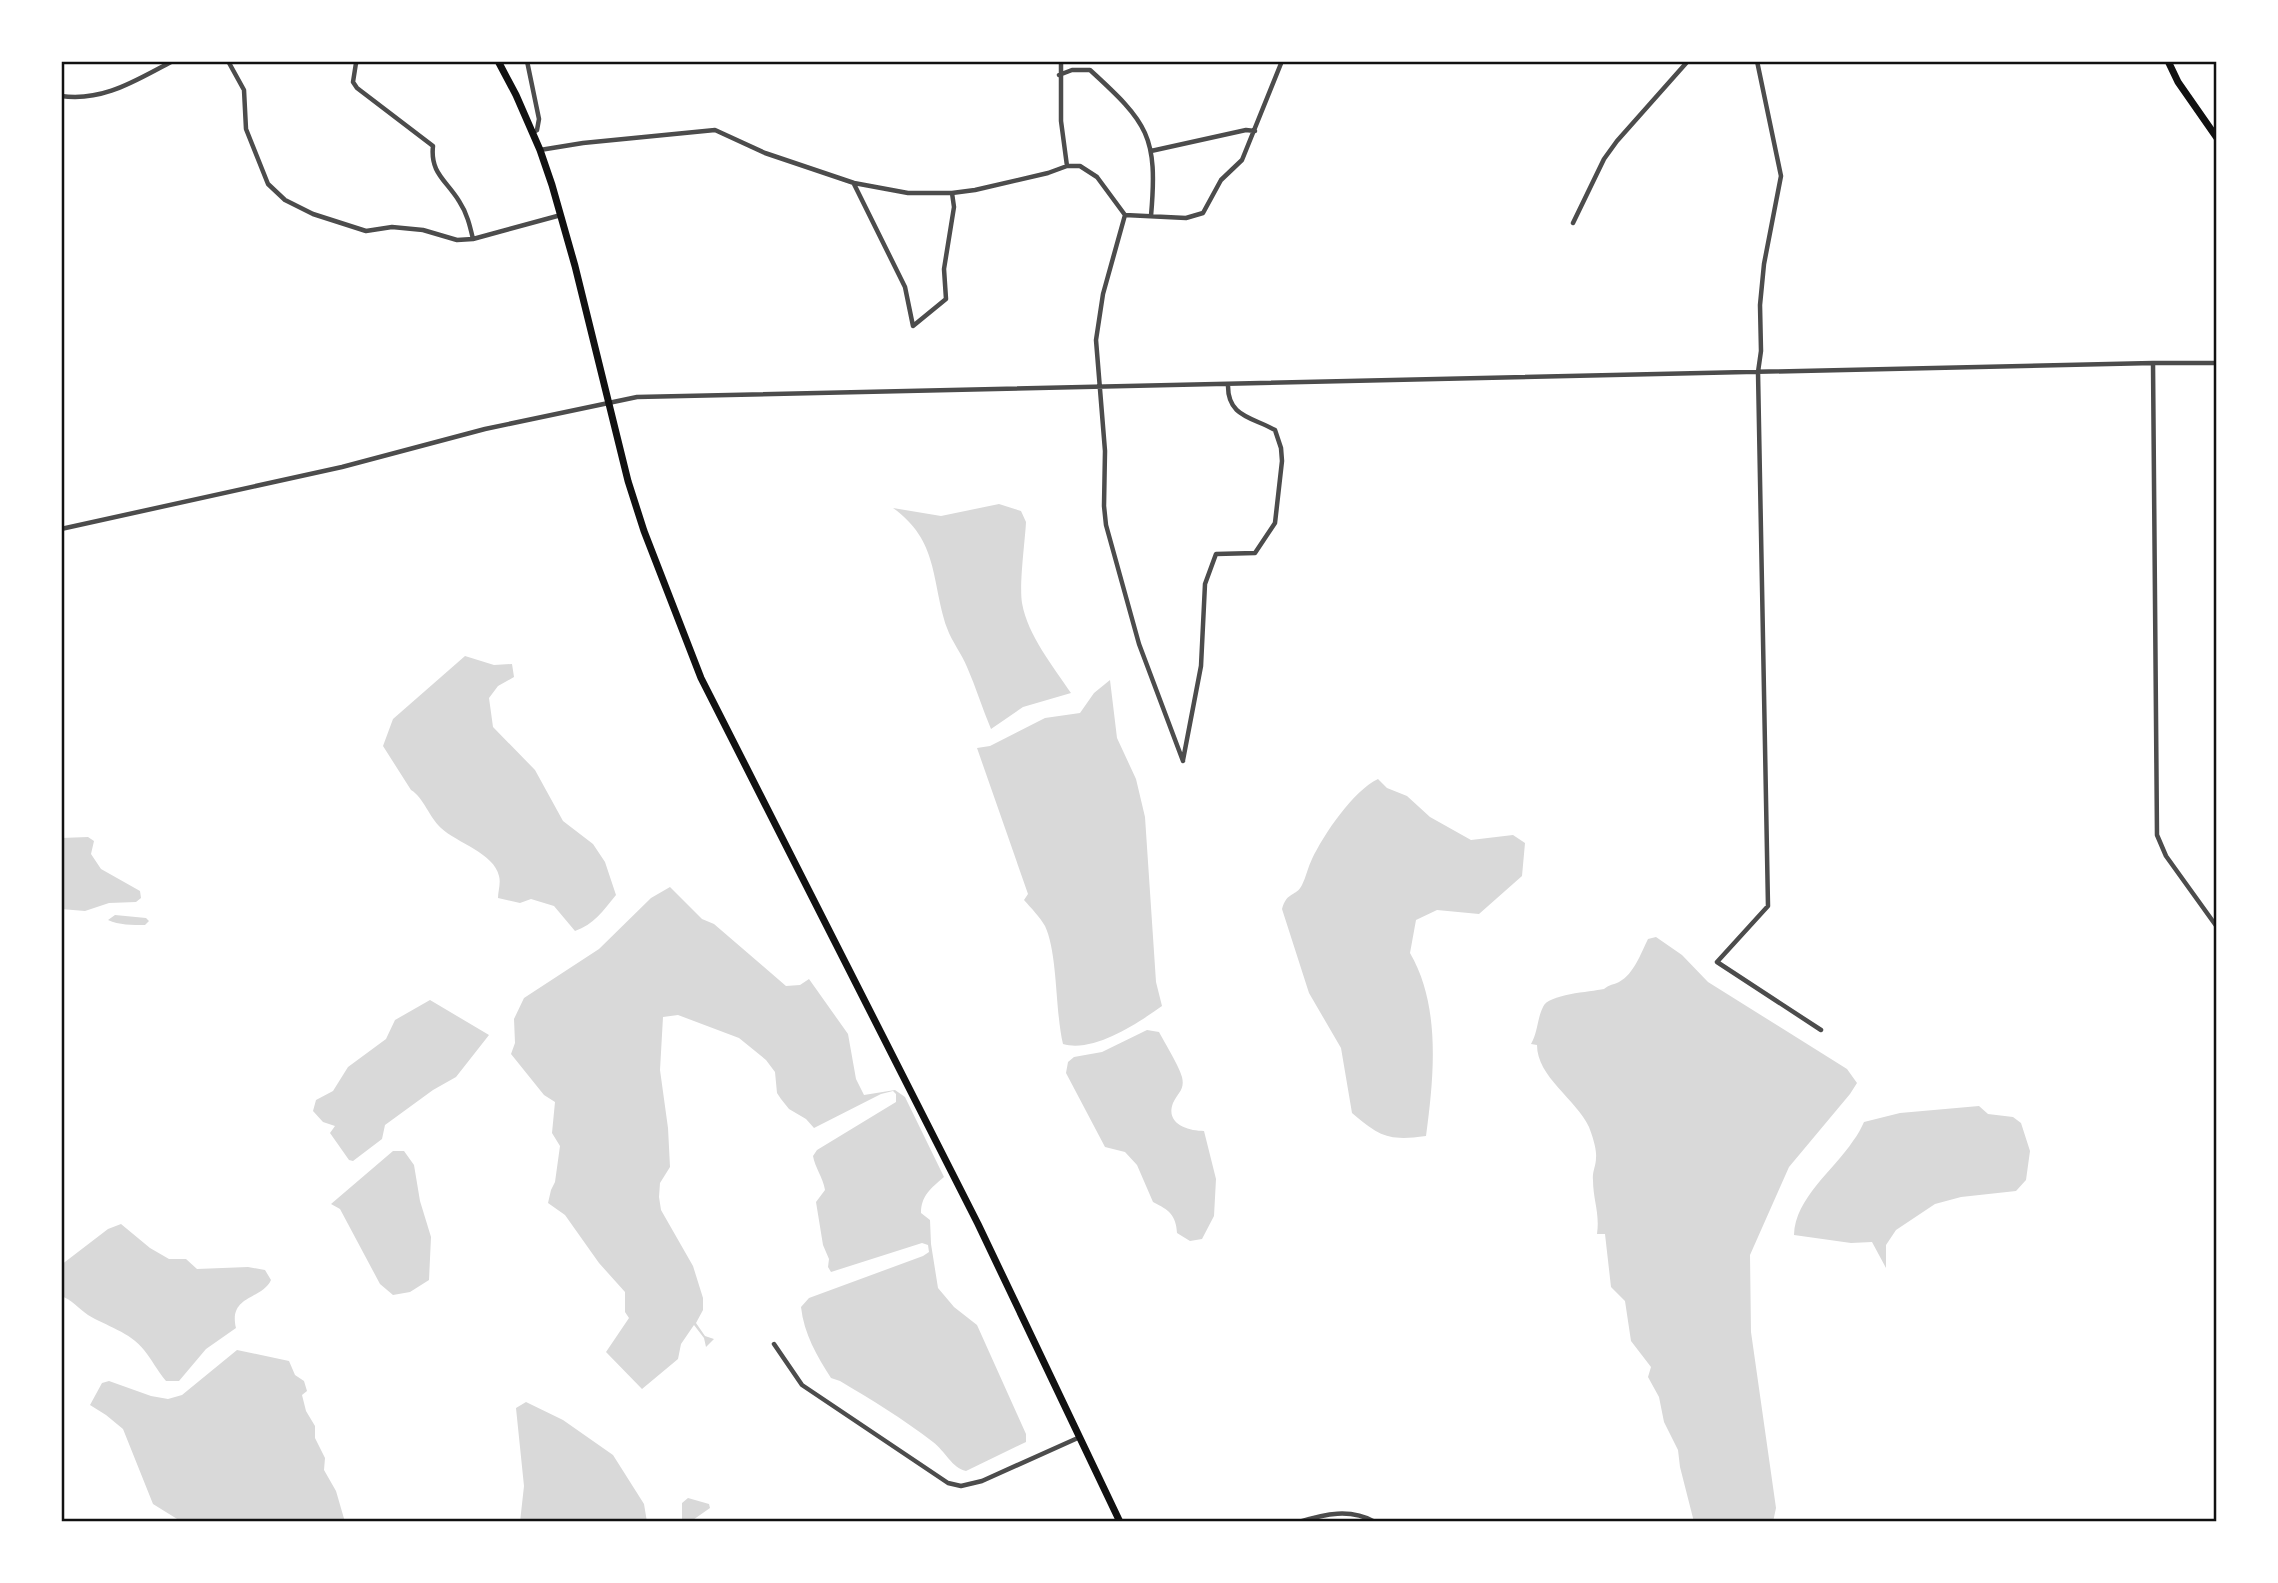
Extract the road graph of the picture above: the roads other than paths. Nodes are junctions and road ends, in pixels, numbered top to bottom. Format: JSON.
{"nodes":[{"id":1,"x":173,"y":61,"type":"edge"},
{"id":2,"x":228,"y":61,"type":"edge"},
{"id":3,"x":348,"y":61,"type":"edge"},
{"id":4,"x":498,"y":61,"type":"edge"},
{"id":5,"x":527,"y":61,"type":"edge"},
{"id":6,"x":1061,"y":61,"type":"edge"},
{"id":7,"x":1282,"y":61,"type":"edge"},
{"id":8,"x":1688,"y":61,"type":"edge"},
{"id":9,"x":1757,"y":61,"type":"edge"},
{"id":10,"x":2168,"y":61,"type":"edge"},
{"id":11,"x":357,"y":62,"type":"edge"},
{"id":12,"x":1059,"y":75,"type":"junction"},
{"id":13,"x":61,"y":96,"type":"edge"},
{"id":14,"x":1255,"y":131,"type":"junction"},
{"id":15,"x":532,"y":133,"type":"junction"},
{"id":16,"x":2217,"y":138,"type":"edge"},
{"id":17,"x":540,"y":150,"type":"junction"},
{"id":18,"x":1151,"y":151,"type":"junction"},
{"id":19,"x":1067,"y":166,"type":"junction"},
{"id":20,"x":854,"y":183,"type":"junction"},
{"id":21,"x":952,"y":193,"type":"junction"},
{"id":22,"x":561,"y":215,"type":"junction"},
{"id":23,"x":1125,"y":215,"type":"junction"},
{"id":24,"x":1151,"y":216,"type":"junction"},
{"id":25,"x":1573,"y":223,"type":"dead end"},
{"id":26,"x":473,"y":239,"type":"junction"},
{"id":27,"x":2154,"y":363,"type":"junction"},
{"id":28,"x":2217,"y":363,"type":"edge"},
{"id":29,"x":1758,"y":372,"type":"junction"},
{"id":30,"x":1227,"y":384,"type":"junction"},
{"id":31,"x":1099,"y":385,"type":"junction"},
{"id":32,"x":608,"y":402,"type":"junction"},
{"id":33,"x":61,"y":529,"type":"edge"},
{"id":34,"x":2217,"y":927,"type":"edge"},
{"id":35,"x":1821,"y":1030,"type":"dead end"},
{"id":36,"x":774,"y":1344,"type":"dead end"},
{"id":37,"x":1080,"y":1437,"type":"junction"},
{"id":38,"x":1120,"y":1522,"type":"edge"},
{"id":39,"x":1299,"y":1522,"type":"edge"},
{"id":40,"x":1375,"y":1522,"type":"edge"}],
"edges":[{"from":1,"to":13,"type":"street"},
{"from":2,"to":26,"type":"street"},
{"from":3,"to":11,"type":"street"},
{"from":4,"to":15,"type":"main road"},
{"from":5,"to":15,"type":"street"},
{"from":6,"to":12,"type":"street"},
{"from":7,"to":14,"type":"street"},
{"from":8,"to":25,"type":"street"},
{"from":9,"to":29,"type":"street"},
{"from":10,"to":16,"type":"main road"},
{"from":11,"to":26,"type":"street"},
{"from":12,"to":18,"type":"street"},
{"from":12,"to":19,"type":"street"},
{"from":14,"to":18,"type":"street"},
{"from":14,"to":24,"type":"street"},
{"from":15,"to":17,"type":"main road"},
{"from":17,"to":20,"type":"street"},
{"from":17,"to":22,"type":"main road"},
{"from":18,"to":24,"type":"street"},
{"from":19,"to":21,"type":"street"},
{"from":19,"to":23,"type":"street"},
{"from":20,"to":21,"type":"street"},
{"from":20,"to":21,"type":"street"},
{"from":22,"to":26,"type":"street"},
{"from":22,"to":32,"type":"main road"},
{"from":23,"to":24,"type":"street"},
{"from":23,"to":31,"type":"street"},
{"from":27,"to":28,"type":"street"},
{"from":27,"to":29,"type":"street"},
{"from":27,"to":34,"type":"street"},
{"from":29,"to":30,"type":"street"},
{"from":29,"to":35,"type":"street"},
{"from":30,"to":31,"type":"street"},
{"from":30,"to":31,"type":"street"},
{"from":31,"to":32,"type":"street"},
{"from":32,"to":33,"type":"street"},
{"from":32,"to":37,"type":"main road"},
{"from":36,"to":37,"type":"street"},
{"from":37,"to":38,"type":"main road"},
{"from":39,"to":40,"type":"street"}]}
